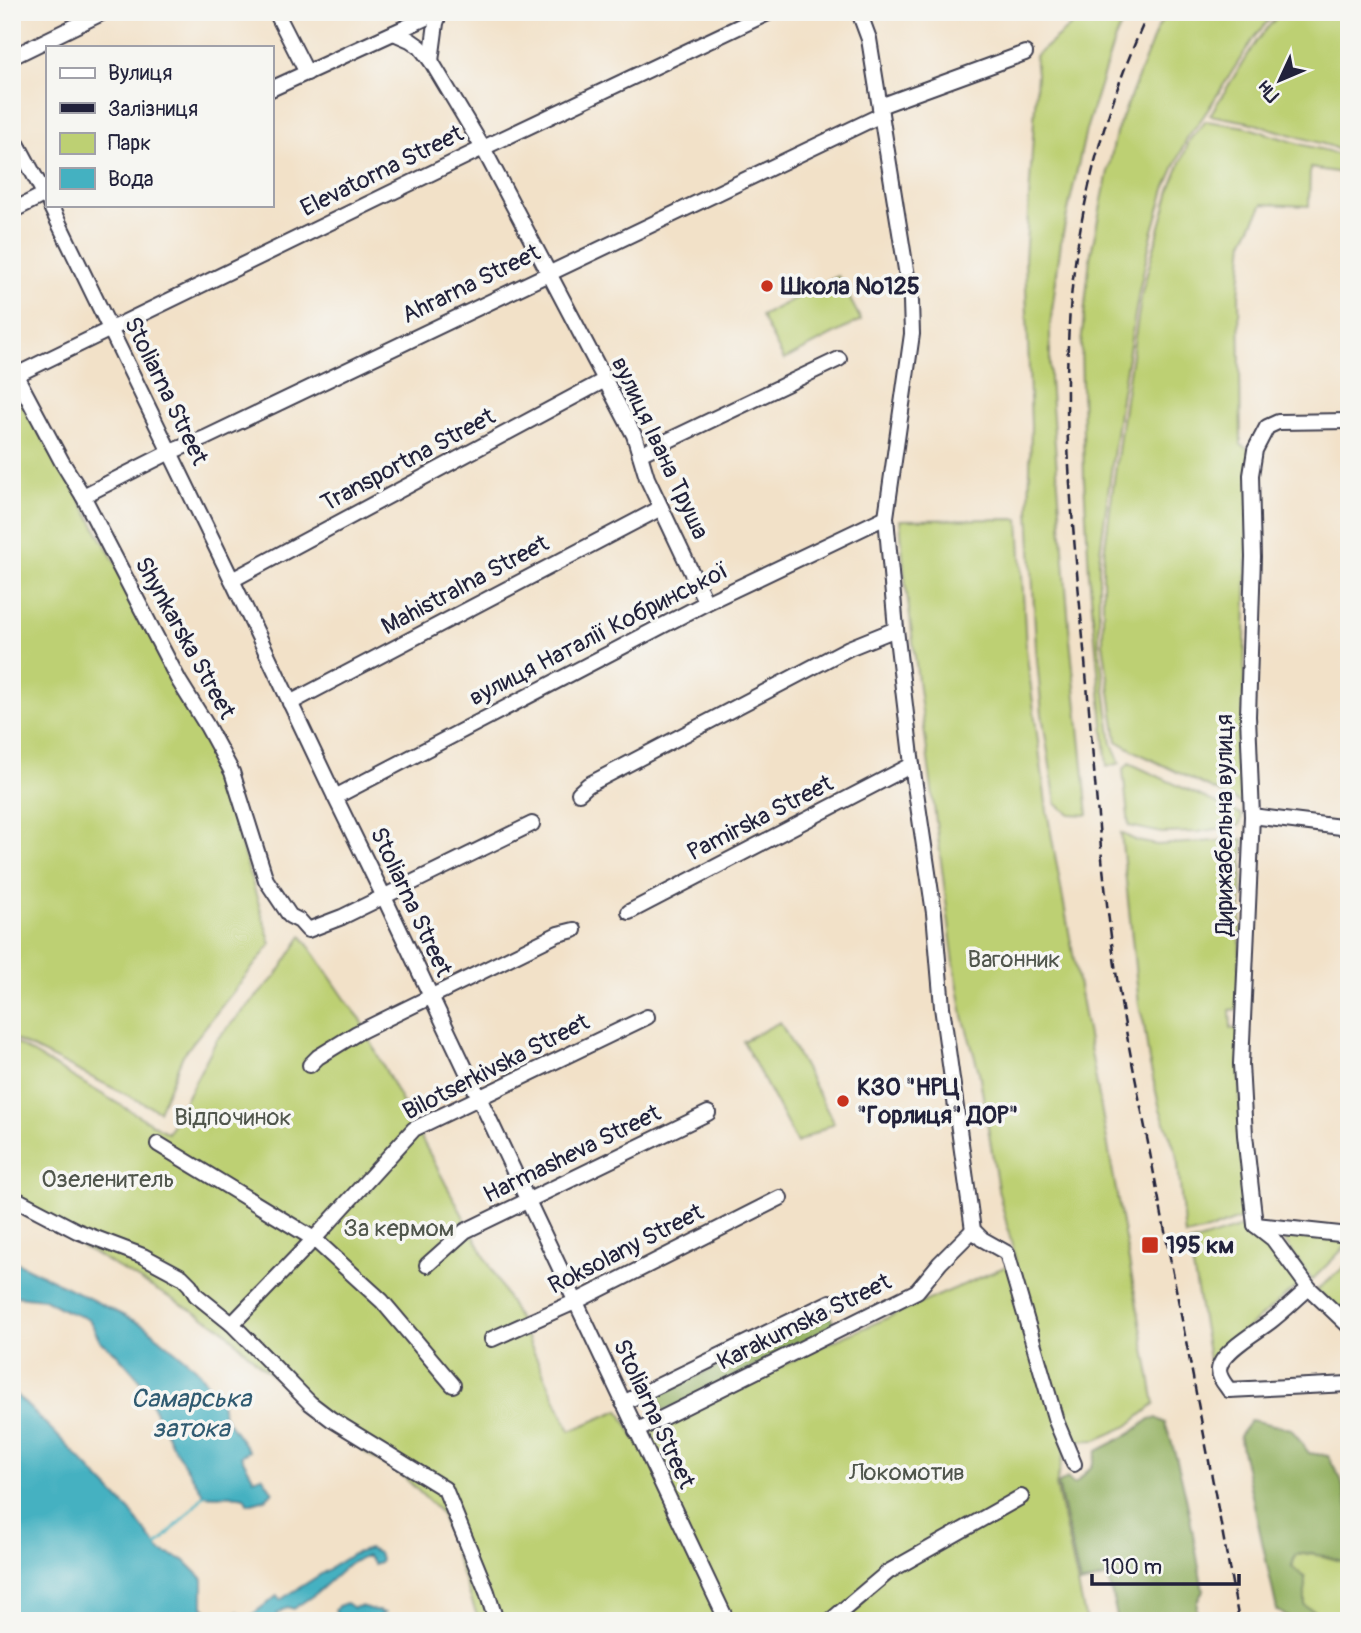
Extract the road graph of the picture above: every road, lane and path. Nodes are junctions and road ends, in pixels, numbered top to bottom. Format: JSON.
{"nodes":[{"id":1,"x":104,"y":12,"type":"edge"},
{"id":2,"x":276,"y":12,"type":"edge"},
{"id":3,"x":440,"y":12,"type":"edge"},
{"id":4,"x":770,"y":12,"type":"edge"},
{"id":5,"x":859,"y":12,"type":"edge"},
{"id":6,"x":394,"y":33,"type":"junction"},
{"id":7,"x":1025,"y":53,"type":"dead end"},
{"id":8,"x":12,"y":57,"type":"edge"},
{"id":9,"x":431,"y":61,"type":"junction"},
{"id":10,"x":307,"y":73,"type":"junction"},
{"id":11,"x":273,"y":88,"type":"edge"},
{"id":12,"x":880,"y":110,"type":"junction"},
{"id":13,"x":12,"y":134,"type":"edge"},
{"id":14,"x":483,"y":148,"type":"junction"},
{"id":15,"x":46,"y":194,"type":"edge"},
{"id":16,"x":46,"y":199,"type":"edge"},
{"id":17,"x":52,"y":206,"type":"edge"},
{"id":18,"x":12,"y":211,"type":"edge"},
{"id":19,"x":548,"y":273,"type":"junction"},
{"id":20,"x":110,"y":328,"type":"junction"},
{"id":21,"x":839,"y":359,"type":"dead end"},
{"id":22,"x":14,"y":371,"type":"edge"},
{"id":23,"x":605,"y":380,"type":"junction"},
{"id":24,"x":1349,"y":421,"type":"edge"},
{"id":25,"x":170,"y":452,"type":"junction"},
{"id":26,"x":640,"y":454,"type":"junction"},
{"id":27,"x":83,"y":496,"type":"junction"},
{"id":28,"x":661,"y":508,"type":"junction"},
{"id":29,"x":886,"y":517,"type":"junction"},
{"id":30,"x":232,"y":580,"type":"junction"},
{"id":31,"x":706,"y":603,"type":"junction"},
{"id":32,"x":896,"y":629,"type":"junction"},
{"id":33,"x":290,"y":703,"type":"junction"},
{"id":34,"x":912,"y":765,"type":"junction"},
{"id":35,"x":579,"y":793,"type":"dead end"},
{"id":36,"x":335,"y":797,"type":"junction"},
{"id":37,"x":1252,"y":816,"type":"junction"},
{"id":38,"x":532,"y":824,"type":"dead end"},
{"id":39,"x":1349,"y":828,"type":"edge"},
{"id":40,"x":384,"y":897,"type":"junction"},
{"id":41,"x":629,"y":912,"type":"dead end"},
{"id":42,"x":574,"y":930,"type":"dead end"},
{"id":43,"x":431,"y":997,"type":"junction"},
{"id":44,"x":647,"y":1017,"type":"dead end"},
{"id":45,"x":310,"y":1065,"type":"dead end"},
{"id":46,"x":480,"y":1097,"type":"junction"},
{"id":47,"x":708,"y":1113,"type":"dead end"},
{"id":48,"x":158,"y":1144,"type":"dead end"},
{"id":49,"x":12,"y":1197,"type":"edge"},
{"id":50,"x":780,"y":1198,"type":"dead end"},
{"id":51,"x":528,"y":1200,"type":"junction"},
{"id":52,"x":1255,"y":1225,"type":"junction"},
{"id":53,"x":973,"y":1230,"type":"junction"},
{"id":54,"x":1349,"y":1235,"type":"edge"},
{"id":55,"x":314,"y":1239,"type":"junction"},
{"id":56,"x":426,"y":1265,"type":"dead end"},
{"id":57,"x":1309,"y":1288,"type":"junction"},
{"id":58,"x":577,"y":1301,"type":"junction"},
{"id":59,"x":830,"y":1301,"type":"dead end"},
{"id":60,"x":232,"y":1324,"type":"junction"},
{"id":61,"x":1349,"y":1326,"type":"edge"},
{"id":62,"x":492,"y":1339,"type":"dead end"},
{"id":63,"x":1349,"y":1384,"type":"edge"},
{"id":64,"x":453,"y":1385,"type":"dead end"},
{"id":65,"x":623,"y":1402,"type":"junction"},
{"id":66,"x":636,"y":1430,"type":"junction"},
{"id":67,"x":1074,"y":1464,"type":"dead end"},
{"id":68,"x":1021,"y":1497,"type":"dead end"},
{"id":69,"x":496,"y":1621,"type":"edge"},
{"id":70,"x":727,"y":1621,"type":"edge"},
{"id":71,"x":830,"y":1621,"type":"edge"}],
"edges":[{"from":1,"to":8,"type":"street"},
{"from":2,"to":10,"type":"street"},
{"from":3,"to":6,"type":"street"},
{"from":3,"to":9,"type":"street"},
{"from":4,"to":14,"type":"street","name":"Elevatorna Street"},
{"from":5,"to":12,"type":"street"},
{"from":6,"to":9,"type":"street","name":"вулиця Івана Труша"},
{"from":6,"to":10,"type":"street"},
{"from":7,"to":12,"type":"street","name":"Ahrarna Street"},
{"from":9,"to":14,"type":"street","name":"вулиця Івана Труша"},
{"from":10,"to":11,"type":"street"},
{"from":12,"to":19,"type":"street","name":"Ahrarna Street"},
{"from":12,"to":29,"type":"street"},
{"from":13,"to":15,"type":"street","name":"Stoliarna Street"},
{"from":14,"to":19,"type":"street","name":"вулиця Івана Труша"},
{"from":14,"to":20,"type":"street","name":"Elevatorna Street"},
{"from":16,"to":18,"type":"street"},
{"from":17,"to":20,"type":"street","name":"Stoliarna Street"},
{"from":19,"to":23,"type":"street","name":"вулиця Івана Труша"},
{"from":19,"to":25,"type":"street","name":"Ahrarna Street"},
{"from":20,"to":22,"type":"street","name":"Elevatorna Street"},
{"from":20,"to":25,"type":"street","name":"Stoliarna Street"},
{"from":21,"to":26,"type":"street"},
{"from":22,"to":27,"type":"street","name":"Shynkarska Street"},
{"from":23,"to":26,"type":"street","name":"вулиця Івана Труша"},
{"from":23,"to":30,"type":"street","name":"Transportna Street"},
{"from":24,"to":37,"type":"street","name":"Дирижабельна вулиця"},
{"from":25,"to":27,"type":"street","name":"Ahrarna Street"},
{"from":25,"to":30,"type":"street","name":"Stoliarna Street"},
{"from":26,"to":28,"type":"street","name":"вулиця Івана Труша"},
{"from":27,"to":40,"type":"street","name":"Shynkarska Street"},
{"from":28,"to":31,"type":"street","name":"вулиця Івана Труша"},
{"from":28,"to":33,"type":"street","name":"Mahistralna Street"},
{"from":29,"to":31,"type":"street","name":"вулиця Наталії Кобринської"},
{"from":29,"to":32,"type":"street"},
{"from":30,"to":33,"type":"street","name":"Stoliarna Street"},
{"from":31,"to":36,"type":"street","name":"вулиця Наталії Кобринської"},
{"from":32,"to":34,"type":"street"},
{"from":32,"to":35,"type":"street"},
{"from":33,"to":36,"type":"street","name":"Stoliarna Street"},
{"from":34,"to":41,"type":"street","name":"Pamirska Street"},
{"from":34,"to":53,"type":"street"},
{"from":36,"to":40,"type":"street","name":"Stoliarna Street"},
{"from":37,"to":39,"type":"street"},
{"from":37,"to":52,"type":"street","name":"Дирижабельна вулиця"},
{"from":38,"to":40,"type":"street"},
{"from":40,"to":43,"type":"street","name":"Stoliarna Street"},
{"from":42,"to":43,"type":"street"},
{"from":43,"to":45,"type":"street"},
{"from":43,"to":46,"type":"street","name":"Stoliarna Street"},
{"from":44,"to":46,"type":"street","name":"Bilotserkivska Street"},
{"from":46,"to":51,"type":"street","name":"Stoliarna Street"},
{"from":46,"to":55,"type":"street","name":"Bilotserkivska Street"},
{"from":47,"to":51,"type":"street","name":"Harmasheva Street"},
{"from":48,"to":55,"type":"street"},
{"from":49,"to":60,"type":"street"},
{"from":50,"to":58,"type":"street","name":"Roksolany Street"},
{"from":51,"to":56,"type":"street","name":"Harmasheva Street"},
{"from":51,"to":58,"type":"street","name":"Stoliarna Street"},
{"from":52,"to":54,"type":"street"},
{"from":52,"to":57,"type":"street"},
{"from":53,"to":66,"type":"street","name":"Karakumska Street"},
{"from":53,"to":67,"type":"street"},
{"from":55,"to":60,"type":"street","name":"Bilotserkivska Street"},
{"from":55,"to":64,"type":"street"},
{"from":57,"to":61,"type":"street"},
{"from":57,"to":63,"type":"street"},
{"from":58,"to":62,"type":"street","name":"Roksolany Street"},
{"from":58,"to":65,"type":"street","name":"Stoliarna Street"},
{"from":59,"to":65,"type":"street","name":"Karakumska Street"},
{"from":60,"to":69,"type":"street"},
{"from":65,"to":66,"type":"street","name":"Stoliarna Street"},
{"from":66,"to":70,"type":"street","name":"Stoliarna Street"},
{"from":68,"to":71,"type":"street"}]}
